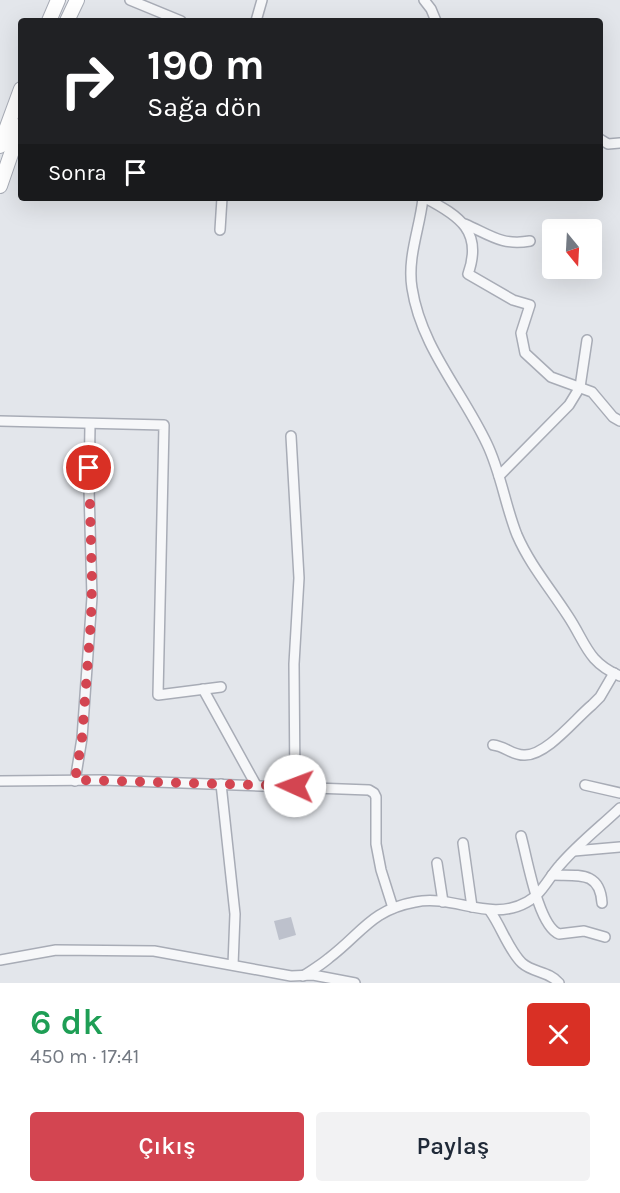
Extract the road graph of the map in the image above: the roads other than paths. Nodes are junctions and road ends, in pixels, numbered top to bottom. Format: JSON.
{"nodes":[{"id":1,"x":58,"y":0,"type":"edge"},
{"id":2,"x":76,"y":0,"type":"edge"},
{"id":3,"x":130,"y":0,"type":"edge"},
{"id":4,"x":262,"y":0,"type":"edge"},
{"id":5,"x":423,"y":0,"type":"edge"},
{"id":6,"x":50,"y":18,"type":"edge"},
{"id":7,"x":68,"y":18,"type":"edge"},
{"id":8,"x":174,"y":18,"type":"edge"},
{"id":9,"x":257,"y":18,"type":"edge"},
{"id":10,"x":435,"y":18,"type":"edge"},
{"id":11,"x":18,"y":97,"type":"edge"},
{"id":12,"x":18,"y":134,"type":"edge"},
{"id":13,"x":603,"y":141,"type":"edge"},
{"id":14,"x":620,"y":143,"type":"edge"},
{"id":15,"x":0,"y":146,"type":"edge"},
{"id":16,"x":0,"y":186,"type":"edge"},
{"id":17,"x":222,"y":201,"type":"edge"},
{"id":18,"x":423,"y":201,"type":"edge"},
{"id":19,"x":430,"y":201,"type":"edge"},
{"id":20,"x":463,"y":223,"type":"junction"},
{"id":21,"x":220,"y":230,"type":"dead end"},
{"id":22,"x":530,"y":241,"type":"dead end"},
{"id":23,"x":587,"y":340,"type":"dead end"},
{"id":24,"x":580,"y":387,"type":"junction"},
{"id":25,"x":0,"y":421,"type":"edge"},
{"id":26,"x":620,"y":421,"type":"edge"},
{"id":27,"x":90,"y":425,"type":"junction"},
{"id":28,"x":291,"y":436,"type":"dead end"},
{"id":29,"x":499,"y":476,"type":"junction"},
{"id":30,"x":617,"y":675,"type":"edge"},
{"id":31,"x":221,"y":687,"type":"dead end"},
{"id":32,"x":203,"y":689,"type":"junction"},
{"id":33,"x":494,"y":745,"type":"dead end"},
{"id":34,"x":75,"y":780,"type":"junction"},
{"id":35,"x":0,"y":782,"type":"edge"},
{"id":36,"x":221,"y":784,"type":"junction"},
{"id":37,"x":256,"y":785,"type":"junction"},
{"id":38,"x":585,"y":785,"type":"dead end"},
{"id":39,"x":295,"y":786,"type":"junction"},
{"id":40,"x":620,"y":793,"type":"edge"},
{"id":41,"x":620,"y":808,"type":"edge"},
{"id":42,"x":521,"y":836,"type":"dead end"},
{"id":43,"x":463,"y":843,"type":"dead end"},
{"id":44,"x":620,"y":847,"type":"edge"},
{"id":45,"x":574,"y":851,"type":"junction"},
{"id":46,"x":438,"y":863,"type":"dead end"},
{"id":47,"x":552,"y":875,"type":"junction"},
{"id":48,"x":537,"y":895,"type":"junction"},
{"id":49,"x":443,"y":902,"type":"junction"},
{"id":50,"x":602,"y":903,"type":"dead end"},
{"id":51,"x":393,"y":908,"type":"junction"},
{"id":52,"x":472,"y":908,"type":"junction"},
{"id":53,"x":490,"y":911,"type":"junction"},
{"id":54,"x":605,"y":937,"type":"dead end"},
{"id":55,"x":0,"y":960,"type":"edge"},
{"id":56,"x":233,"y":965,"type":"junction"},
{"id":57,"x":303,"y":976,"type":"junction"},
{"id":58,"x":291,"y":979,"type":"edge"},
{"id":59,"x":355,"y":983,"type":"edge"},
{"id":60,"x":559,"y":983,"type":"edge"}],
"edges":[{"from":1,"to":6,"type":"main road"},
{"from":2,"to":7,"type":"main road"},
{"from":3,"to":8,"type":"street"},
{"from":4,"to":9,"type":"street"},
{"from":5,"to":10,"type":"street"},
{"from":11,"to":15,"type":"main road"},
{"from":12,"to":16,"type":"main road"},
{"from":13,"to":14,"type":"street"},
{"from":17,"to":21,"type":"street"},
{"from":18,"to":29,"type":"street"},
{"from":19,"to":20,"type":"street"},
{"from":20,"to":22,"type":"street"},
{"from":20,"to":24,"type":"street"},
{"from":23,"to":24,"type":"street"},
{"from":24,"to":26,"type":"street"},
{"from":24,"to":29,"type":"street"},
{"from":25,"to":27,"type":"street"},
{"from":27,"to":32,"type":"street"},
{"from":27,"to":34,"type":"street"},
{"from":28,"to":39,"type":"street"},
{"from":29,"to":30,"type":"street"},
{"from":30,"to":33,"type":"street"},
{"from":31,"to":32,"type":"street"},
{"from":32,"to":37,"type":"street"},
{"from":34,"to":35,"type":"street"},
{"from":34,"to":36,"type":"street"},
{"from":36,"to":37,"type":"street"},
{"from":36,"to":56,"type":"street"},
{"from":37,"to":39,"type":"street"},
{"from":38,"to":40,"type":"street"},
{"from":39,"to":51,"type":"street"},
{"from":41,"to":45,"type":"street"},
{"from":42,"to":48,"type":"street"},
{"from":43,"to":52,"type":"street"},
{"from":44,"to":45,"type":"street"},
{"from":45,"to":47,"type":"street"},
{"from":46,"to":49,"type":"street"},
{"from":47,"to":48,"type":"street"},
{"from":47,"to":50,"type":"street"},
{"from":48,"to":53,"type":"street"},
{"from":48,"to":54,"type":"street"},
{"from":49,"to":51,"type":"street"},
{"from":49,"to":52,"type":"street"},
{"from":51,"to":57,"type":"street"},
{"from":52,"to":53,"type":"street"},
{"from":53,"to":60,"type":"street"},
{"from":55,"to":56,"type":"street"},
{"from":56,"to":58,"type":"street"},
{"from":57,"to":58,"type":"street"},
{"from":57,"to":59,"type":"street"}]}
